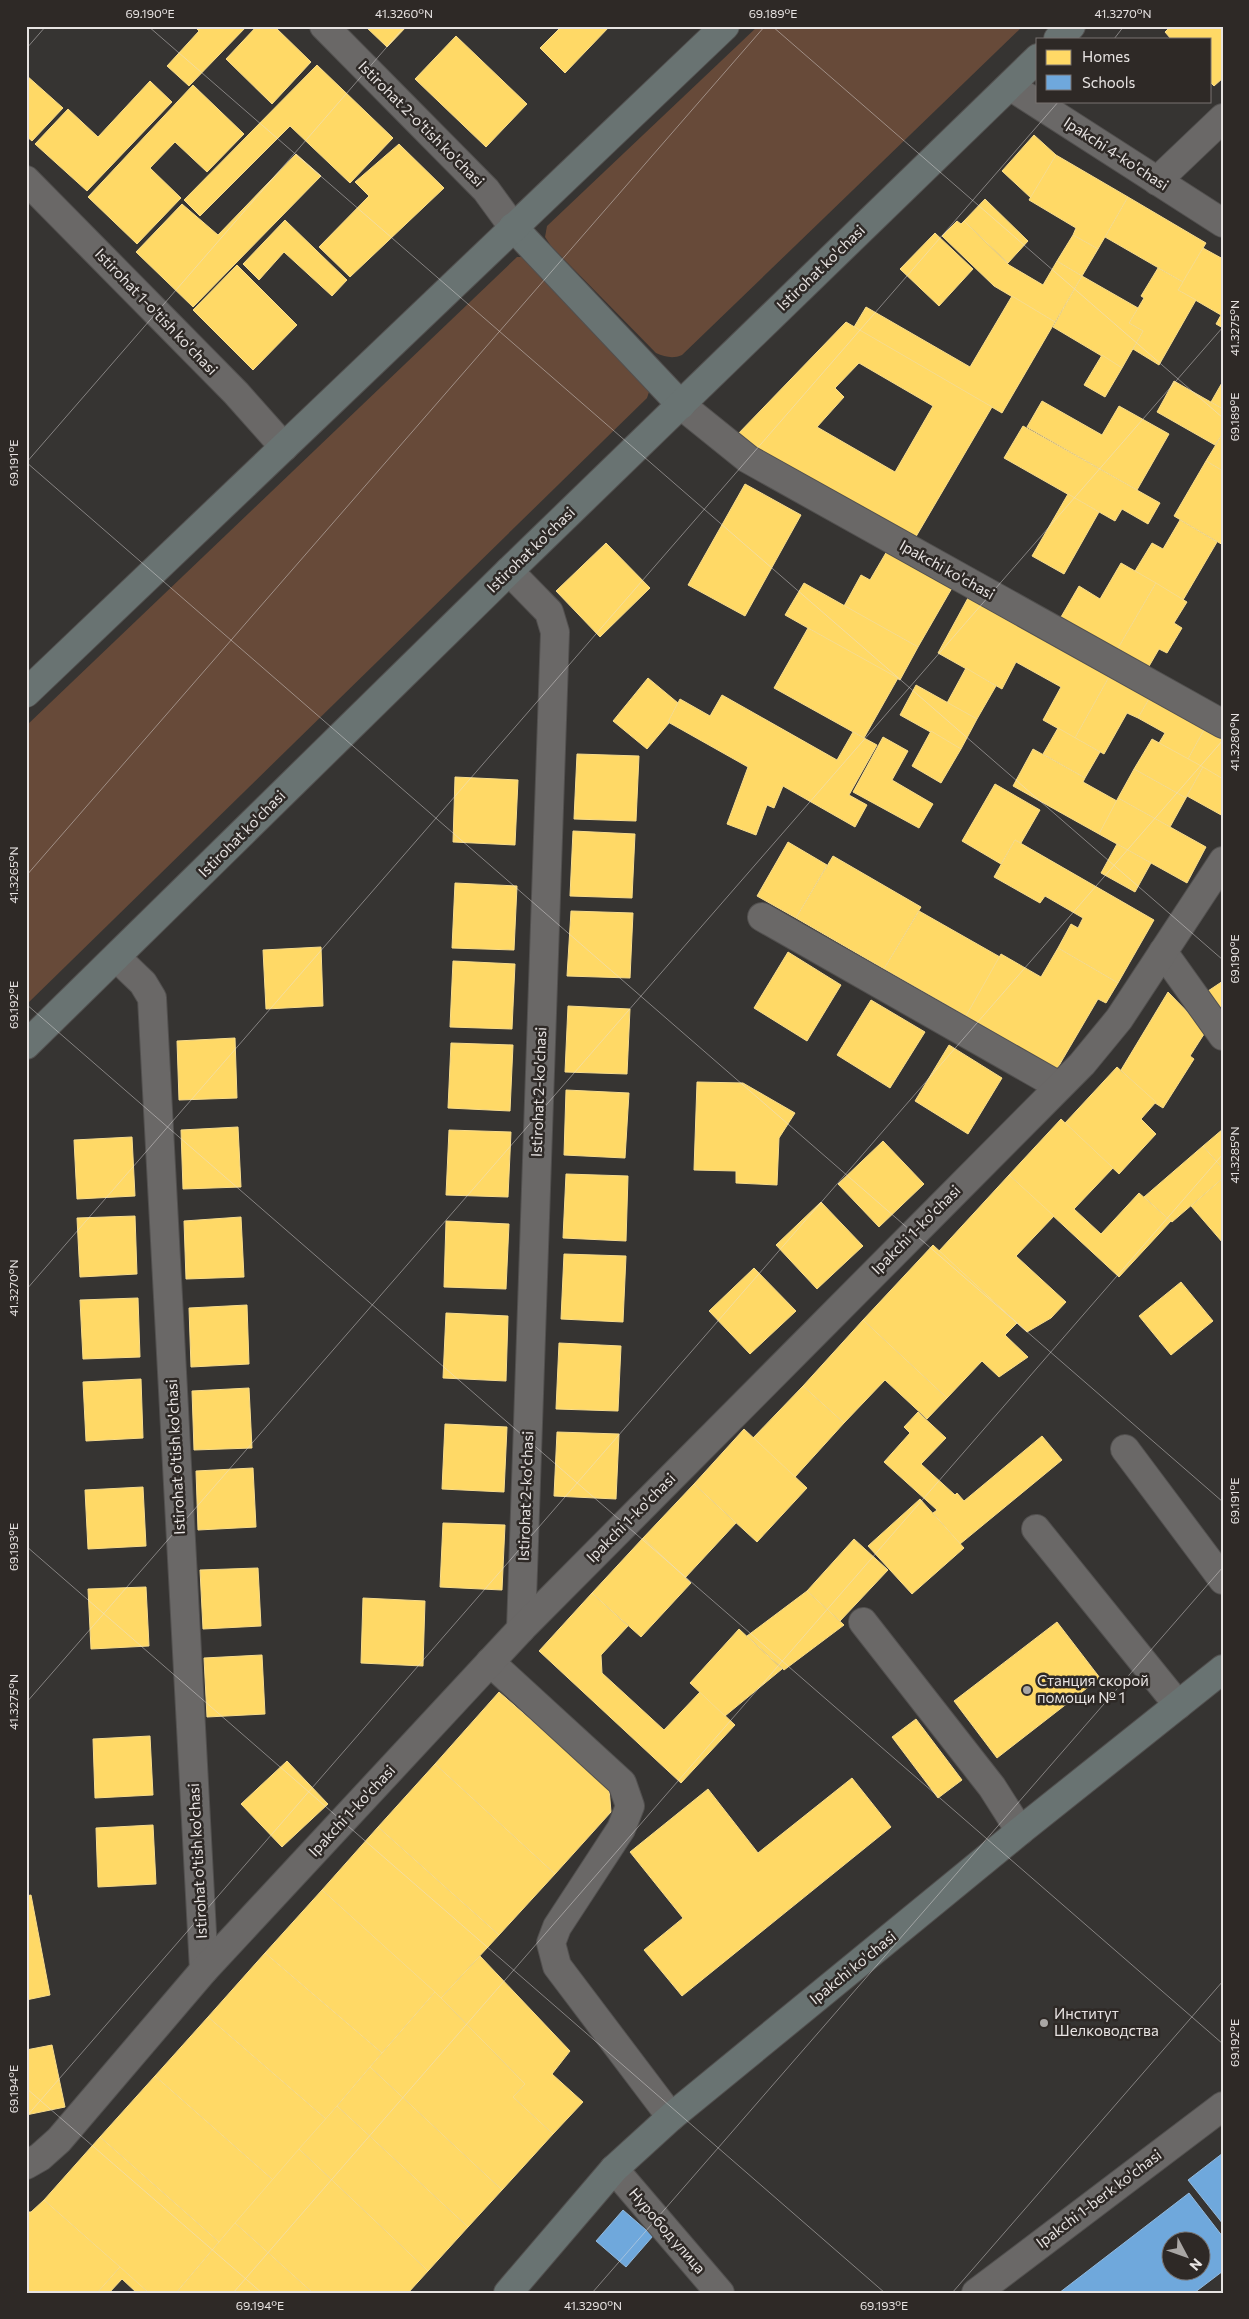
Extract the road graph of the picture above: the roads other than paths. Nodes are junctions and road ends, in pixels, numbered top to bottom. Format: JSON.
{"nodes":[{"id":1,"x":324,"y":26,"type":"edge"},
{"id":2,"x":725,"y":26,"type":"edge"},
{"id":3,"x":1071,"y":26,"type":"edge"},
{"id":4,"x":1059,"y":38,"type":"edge"},
{"id":5,"x":1036,"y":60,"type":"edge"},
{"id":6,"x":1010,"y":86,"type":"junction"},
{"id":7,"x":1223,"y":118,"type":"edge"},
{"id":8,"x":26,"y":180,"type":"edge"},
{"id":9,"x":1157,"y":181,"type":"junction"},
{"id":10,"x":1223,"y":223,"type":"edge"},
{"id":11,"x":513,"y":227,"type":"junction"},
{"id":12,"x":680,"y":405,"type":"junction"},
{"id":13,"x":284,"y":447,"type":"junction"},
{"id":14,"x":509,"y":571,"type":"junction"},
{"id":15,"x":26,"y":693,"type":"edge"},
{"id":16,"x":1223,"y":724,"type":"edge"},
{"id":17,"x":1223,"y":861,"type":"edge"},
{"id":18,"x":762,"y":917,"type":"dead end"},
{"id":19,"x":1163,"y":952,"type":"junction"},
{"id":20,"x":117,"y":958,"type":"junction"},
{"id":21,"x":1223,"y":1036,"type":"edge"},
{"id":22,"x":26,"y":1045,"type":"edge"},
{"id":23,"x":1059,"y":1086,"type":"junction"},
{"id":24,"x":1125,"y":1449,"type":"dead end"},
{"id":25,"x":1036,"y":1528,"type":"dead end"},
{"id":26,"x":1223,"y":1580,"type":"edge"},
{"id":27,"x":863,"y":1622,"type":"dead end"},
{"id":28,"x":521,"y":1629,"type":"junction"},
{"id":29,"x":490,"y":1662,"type":"junction"},
{"id":30,"x":1223,"y":1670,"type":"edge"},
{"id":31,"x":1178,"y":1705,"type":"junction"},
{"id":32,"x":1020,"y":1831,"type":"junction"},
{"id":33,"x":204,"y":1970,"type":"junction"},
{"id":34,"x":1223,"y":2106,"type":"edge"},
{"id":35,"x":670,"y":2117,"type":"junction"},
{"id":36,"x":26,"y":2165,"type":"edge"},
{"id":37,"x":614,"y":2169,"type":"junction"},
{"id":38,"x":508,"y":2293,"type":"edge"},
{"id":39,"x":720,"y":2293,"type":"edge"},
{"id":40,"x":976,"y":2293,"type":"edge"}],
"edges":[{"from":1,"to":11,"type":"street","name":"Istirohat 2-o'tish ko'chasi"},
{"from":2,"to":11,"type":"main road"},
{"from":3,"to":4,"type":"main road"},
{"from":5,"to":6,"type":"main road","name":"Istirohat ko'chasi"},
{"from":6,"to":9,"type":"street","name":"Ipakchi 4-ko'chasi"},
{"from":6,"to":12,"type":"main road","name":"Istirohat ko'chasi"},
{"from":7,"to":9,"type":"street"},
{"from":8,"to":13,"type":"street","name":"Istirohat 1-o'tish ko'chasi"},
{"from":9,"to":10,"type":"street","name":"Ipakchi 4-ko'chasi"},
{"from":11,"to":12,"type":"main road"},
{"from":11,"to":13,"type":"main road"},
{"from":12,"to":14,"type":"main road","name":"Istirohat ko'chasi"},
{"from":12,"to":16,"type":"street","name":"Ipakchi ko'chasi"},
{"from":13,"to":15,"type":"main road"},
{"from":14,"to":20,"type":"main road","name":"Istirohat ko'chasi"},
{"from":14,"to":28,"type":"street","name":"Istirohat 2-ko'chasi"},
{"from":17,"to":19,"type":"street","name":"Ipakchi 1-ko'chasi"},
{"from":18,"to":23,"type":"street"},
{"from":19,"to":21,"type":"street"},
{"from":19,"to":23,"type":"street","name":"Ipakchi 1-ko'chasi"},
{"from":20,"to":22,"type":"main road","name":"Istirohat ko'chasi"},
{"from":20,"to":33,"type":"street","name":"Istirohat o'tish ko'chasi"},
{"from":23,"to":28,"type":"street","name":"Ipakchi 1-ko'chasi"},
{"from":24,"to":26,"type":"street"},
{"from":25,"to":31,"type":"street"},
{"from":27,"to":32,"type":"street"},
{"from":28,"to":29,"type":"street","name":"Ipakchi 1-ko'chasi"},
{"from":29,"to":33,"type":"street","name":"Ipakchi 1-ko'chasi"},
{"from":29,"to":35,"type":"street"},
{"from":30,"to":31,"type":"main road","name":"Ipakchi ko'chasi"},
{"from":31,"to":32,"type":"main road","name":"Ipakchi ko'chasi"},
{"from":32,"to":35,"type":"main road","name":"Ipakchi ko'chasi"},
{"from":33,"to":36,"type":"street","name":"Ipakchi 1-ko'chasi"},
{"from":34,"to":40,"type":"street","name":"Ipakchi 1-berk ko'chasi"},
{"from":35,"to":37,"type":"main road","name":"Ipakchi ko'chasi"},
{"from":37,"to":38,"type":"main road","name":"Ipakchi ko'chasi"},
{"from":37,"to":39,"type":"street","name":"Нуробод улица"}]}
